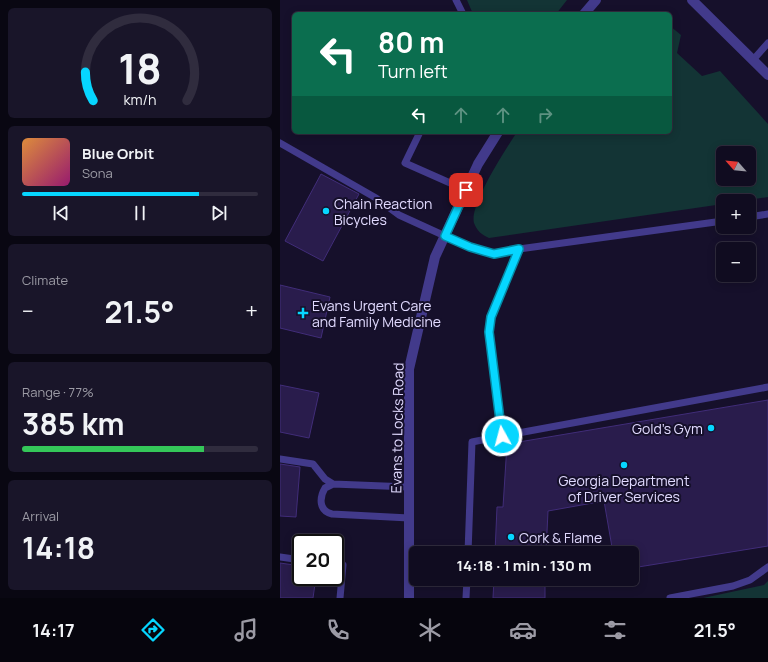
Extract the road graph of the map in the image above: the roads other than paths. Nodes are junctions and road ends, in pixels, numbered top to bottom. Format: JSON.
{"nodes":[{"id":1,"x":456,"y":0,"type":"edge"},
{"id":2,"x":596,"y":0,"type":"edge"},
{"id":3,"x":692,"y":0,"type":"edge"},
{"id":4,"x":462,"y":12,"type":"edge"},
{"id":5,"x":586,"y":12,"type":"edge"},
{"id":6,"x":768,"y":43,"type":"edge"},
{"id":7,"x":753,"y":60,"type":"junction"},
{"id":8,"x":768,"y":75,"type":"edge"},
{"id":9,"x":419,"y":134,"type":"edge"},
{"id":10,"x":497,"y":134,"type":"edge"},
{"id":11,"x":280,"y":143,"type":"edge"},
{"id":12,"x":466,"y":190,"type":"junction"},
{"id":13,"x":768,"y":214,"type":"edge"},
{"id":14,"x":756,"y":216,"type":"edge"},
{"id":15,"x":716,"y":221,"type":"edge"},
{"id":16,"x":445,"y":236,"type":"junction"},
{"id":17,"x":519,"y":249,"type":"junction"},
{"id":18,"x":768,"y":387,"type":"edge"},
{"id":19,"x":502,"y":436,"type":"junction"},
{"id":20,"x":280,"y":459,"type":"edge"},
{"id":21,"x":333,"y":484,"type":"junction"},
{"id":22,"x":409,"y":487,"type":"junction"},
{"id":23,"x":409,"y":518,"type":"junction"},
{"id":24,"x":468,"y":546,"type":"edge"},
{"id":25,"x":280,"y":557,"type":"edge"},
{"id":26,"x":292,"y":559,"type":"edge"},
{"id":27,"x":768,"y":568,"type":"edge"},
{"id":28,"x":341,"y":586,"type":"edge"},
{"id":29,"x":467,"y":586,"type":"edge"},
{"id":30,"x":340,"y":598,"type":"edge"},
{"id":31,"x":409,"y":598,"type":"edge"},
{"id":32,"x":466,"y":598,"type":"edge"},
{"id":33,"x":670,"y":598,"type":"edge"}],
"edges":[{"from":1,"to":4,"type":"lane"},
{"from":2,"to":5,"type":"street"},
{"from":3,"to":7,"type":"street"},
{"from":6,"to":7,"type":"lane"},
{"from":7,"to":8,"type":"street"},
{"from":9,"to":12,"type":"lane"},
{"from":10,"to":12,"type":"street","name":"Evans to Locks Road"},
{"from":11,"to":16,"type":"lane"},
{"from":12,"to":16,"type":"street","name":"Evans to Locks Road"},
{"from":13,"to":14,"type":"lane"},
{"from":15,"to":17,"type":"lane"},
{"from":16,"to":17,"type":"lane"},
{"from":16,"to":22,"type":"street","name":"Evans to Locks Road"},
{"from":17,"to":19,"type":"lane"},
{"from":18,"to":19,"type":"lane"},
{"from":19,"to":24,"type":"lane"},
{"from":20,"to":21,"type":"lane"},
{"from":21,"to":22,"type":"lane"},
{"from":21,"to":23,"type":"lane"},
{"from":22,"to":23,"type":"street","name":"Evans to Locks Road"},
{"from":23,"to":31,"type":"street","name":"Evans to Locks Road"},
{"from":25,"to":26,"type":"lane"},
{"from":27,"to":33,"type":"lane"},
{"from":28,"to":30,"type":"lane"},
{"from":29,"to":32,"type":"lane"}]}
